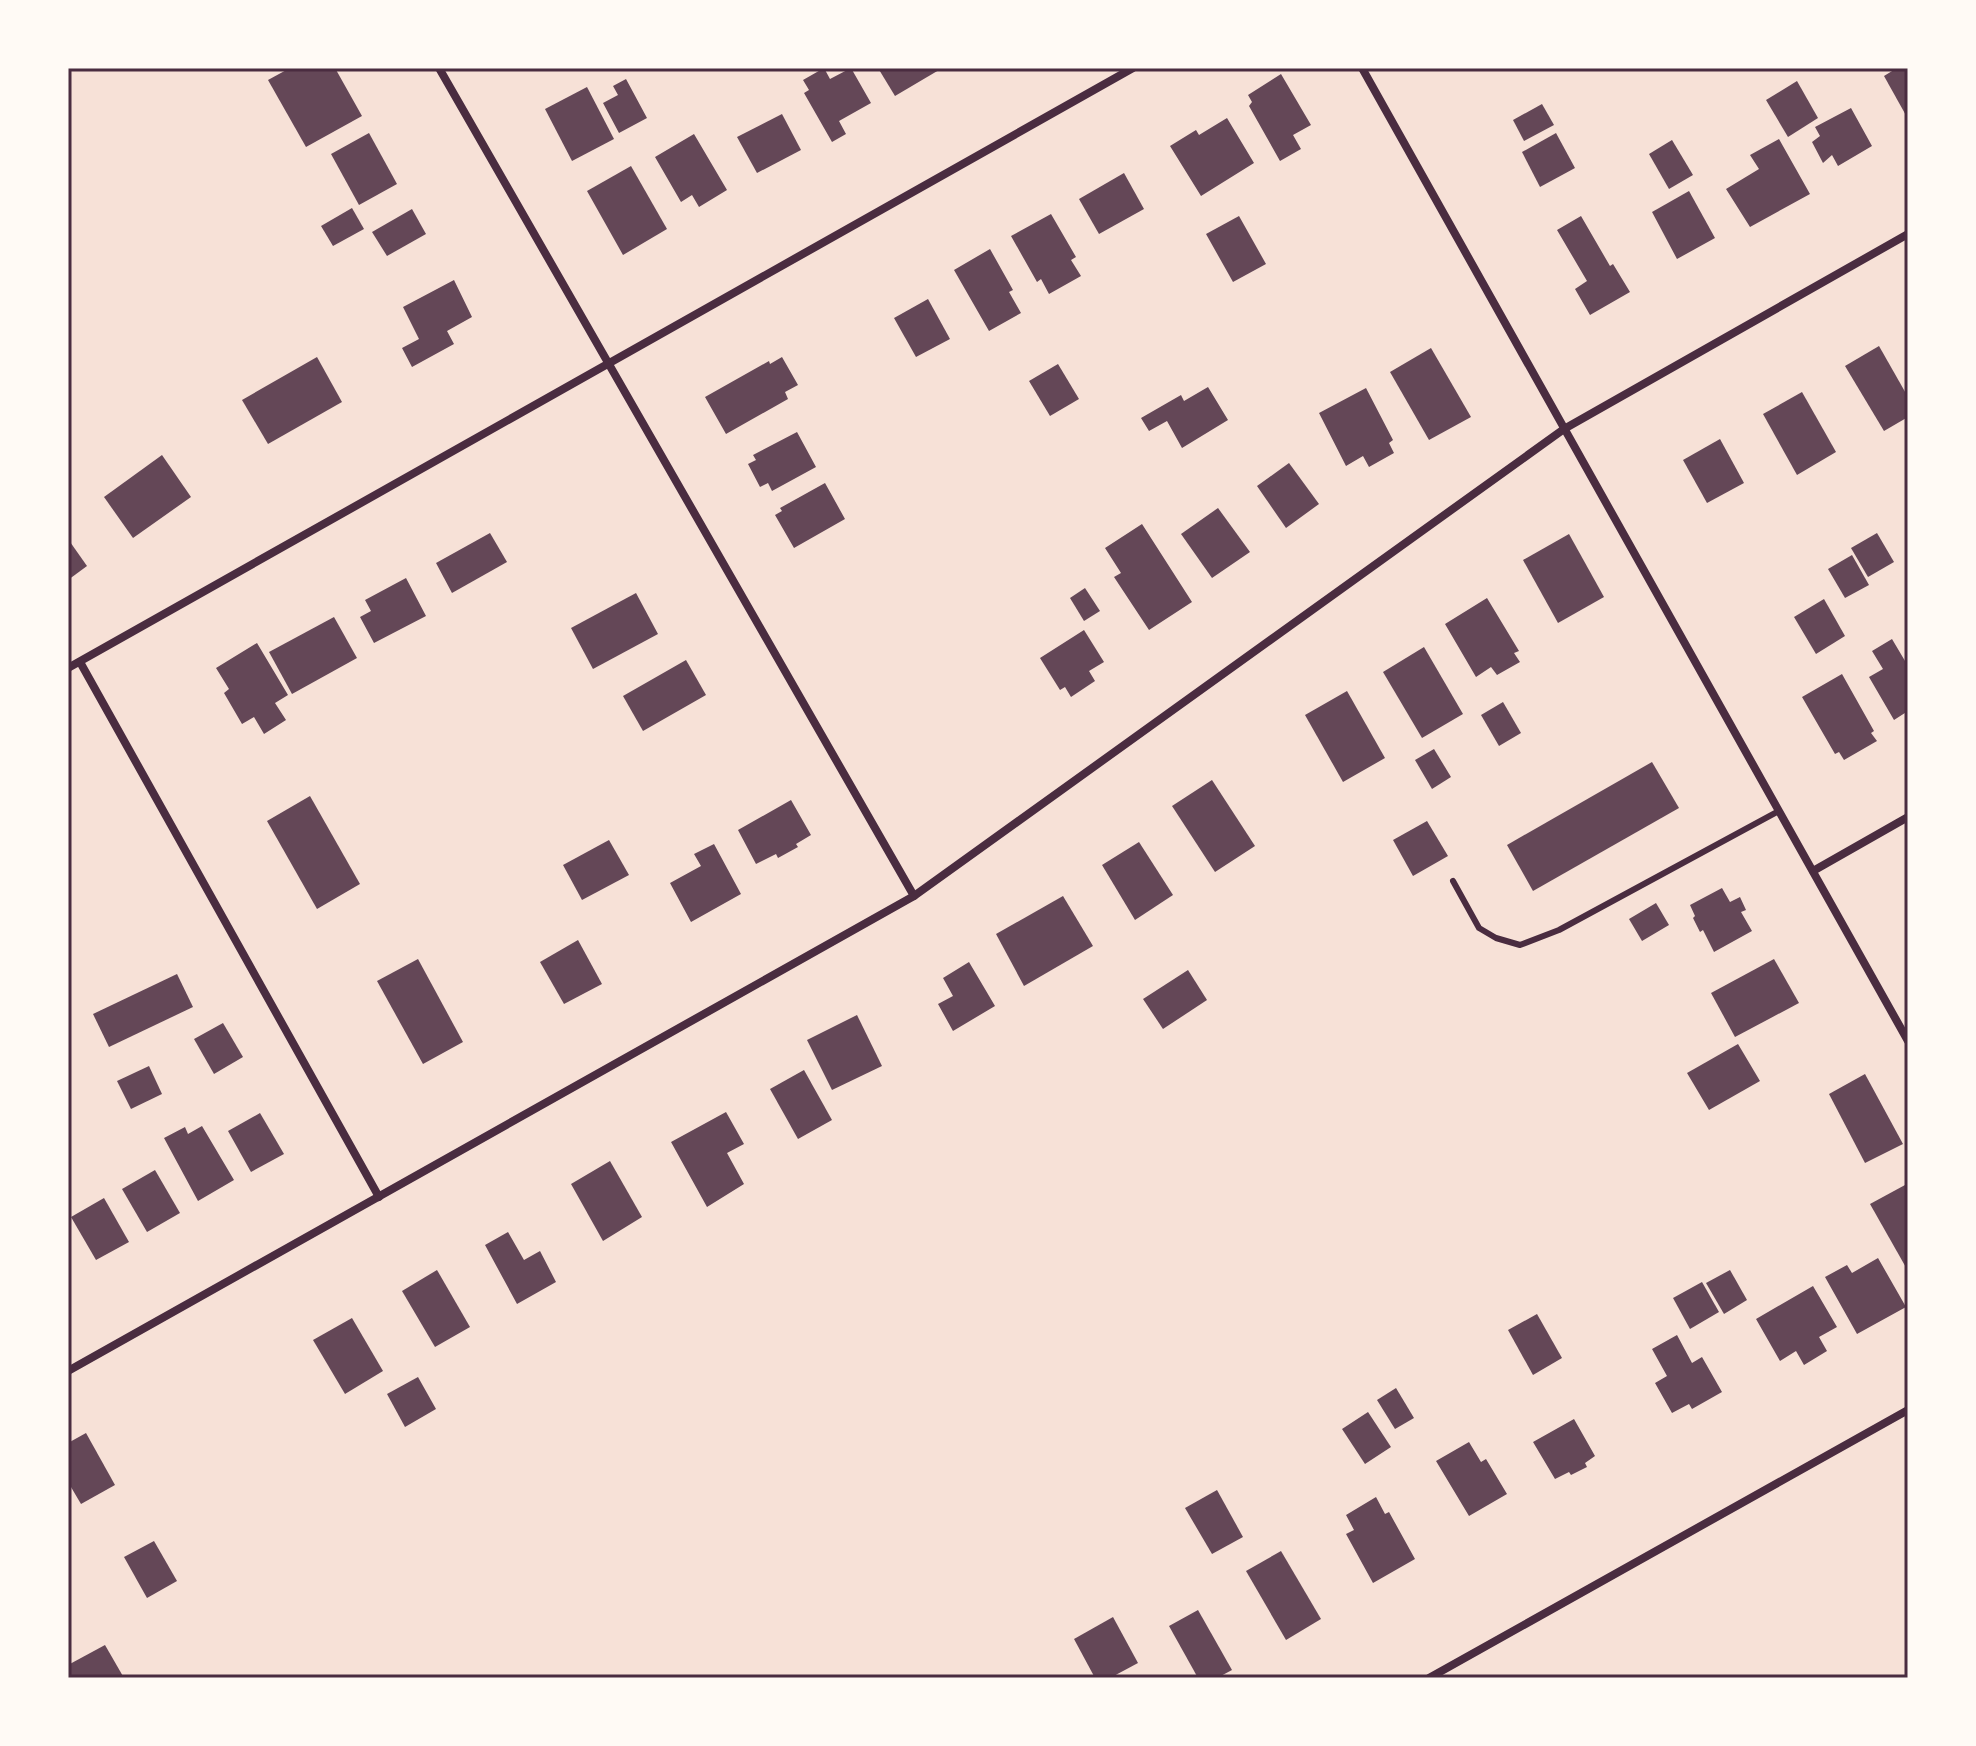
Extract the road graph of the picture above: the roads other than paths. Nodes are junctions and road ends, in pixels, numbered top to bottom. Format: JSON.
{"nodes":[{"id":1,"x":439,"y":68,"type":"edge"},
{"id":2,"x":1133,"y":68,"type":"edge"},
{"id":3,"x":1362,"y":68,"type":"edge"},
{"id":4,"x":1908,"y":234,"type":"edge"},
{"id":5,"x":609,"y":364,"type":"junction"},
{"id":6,"x":1564,"y":429,"type":"junction"},
{"id":7,"x":80,"y":662,"type":"junction"},
{"id":8,"x":68,"y":668,"type":"edge"},
{"id":9,"x":1779,"y":811,"type":"junction"},
{"id":10,"x":1908,"y":817,"type":"edge"},
{"id":11,"x":1813,"y":871,"type":"junction"},
{"id":12,"x":1453,"y":881,"type":"dead end"},
{"id":13,"x":914,"y":896,"type":"junction"},
{"id":14,"x":1908,"y":1041,"type":"edge"},
{"id":15,"x":379,"y":1197,"type":"junction"},
{"id":16,"x":68,"y":1371,"type":"edge"},
{"id":17,"x":1908,"y":1410,"type":"edge"},
{"id":18,"x":1429,"y":1678,"type":"edge"}],
"edges":[{"from":1,"to":5,"type":"street"},
{"from":2,"to":5,"type":"street"},
{"from":3,"to":6,"type":"street"},
{"from":4,"to":6,"type":"street"},
{"from":5,"to":7,"type":"street"},
{"from":5,"to":13,"type":"street"},
{"from":6,"to":9,"type":"street"},
{"from":6,"to":13,"type":"street"},
{"from":7,"to":8,"type":"street"},
{"from":7,"to":15,"type":"street"},
{"from":9,"to":11,"type":"street"},
{"from":9,"to":12,"type":"lane"},
{"from":10,"to":11,"type":"street"},
{"from":11,"to":14,"type":"street"},
{"from":13,"to":15,"type":"street"},
{"from":15,"to":16,"type":"street"},
{"from":17,"to":18,"type":"street"}]}
